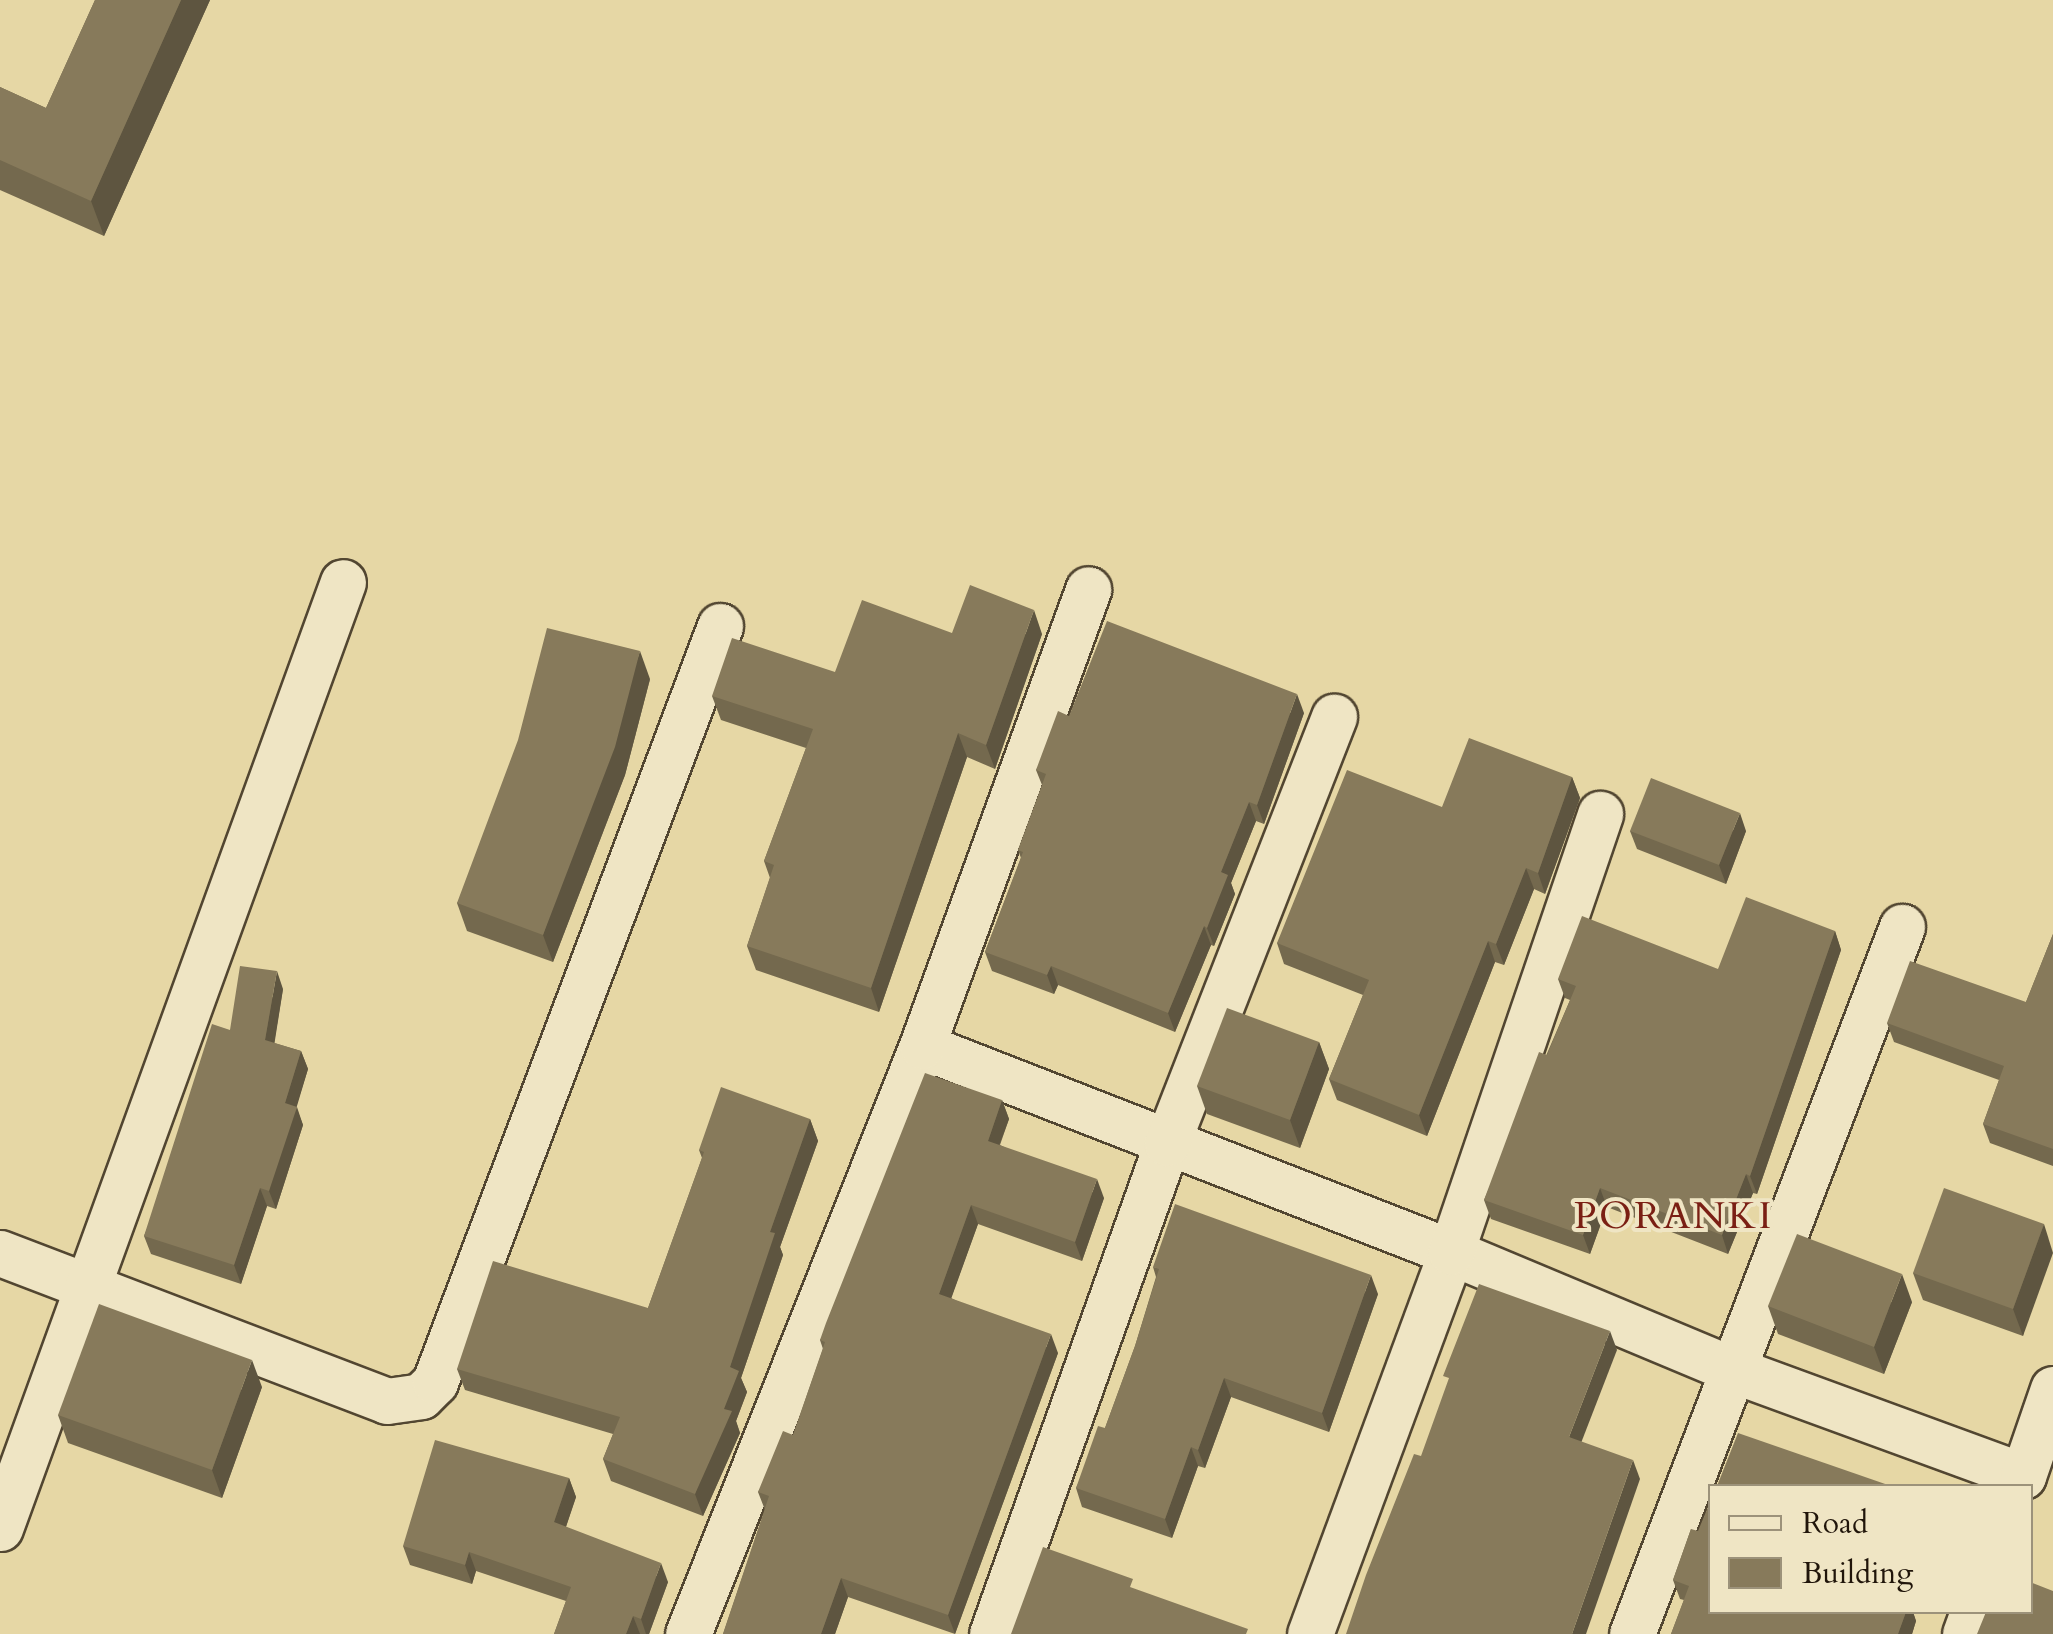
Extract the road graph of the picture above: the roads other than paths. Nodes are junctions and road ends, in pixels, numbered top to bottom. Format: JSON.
{"nodes":[{"id":1,"x":343,"y":582,"type":"dead end"},
{"id":2,"x":1088,"y":589,"type":"dead end"},
{"id":3,"x":720,"y":626,"type":"dead end"},
{"id":4,"x":1334,"y":716,"type":"dead end"},
{"id":5,"x":1600,"y":814,"type":"dead end"},
{"id":6,"x":1902,"y":927,"type":"dead end"},
{"id":7,"x":922,"y":1046,"type":"junction"},
{"id":8,"x":1167,"y":1143,"type":"junction"},
{"id":9,"x":1451,"y":1252,"type":"junction"},
{"id":10,"x":0,"y":1254,"type":"edge"},
{"id":11,"x":88,"y":1285,"type":"junction"},
{"id":12,"x":1731,"y":1369,"type":"junction"},
{"id":13,"x":2053,"y":1389,"type":"edge"},
{"id":14,"x":2032,"y":1484,"type":"edge"},
{"id":15,"x":0,"y":1528,"type":"edge"},
{"id":16,"x":688,"y":1634,"type":"edge"},
{"id":17,"x":992,"y":1634,"type":"edge"},
{"id":18,"x":1310,"y":1634,"type":"edge"},
{"id":19,"x":1632,"y":1634,"type":"edge"}],
"edges":[{"from":1,"to":11,"type":"street"},
{"from":2,"to":7,"type":"street"},
{"from":3,"to":11,"type":"street"},
{"from":4,"to":8,"type":"street"},
{"from":5,"to":9,"type":"street"},
{"from":6,"to":12,"type":"street"},
{"from":7,"to":8,"type":"street"},
{"from":7,"to":16,"type":"street"},
{"from":8,"to":9,"type":"street"},
{"from":8,"to":17,"type":"street"},
{"from":9,"to":12,"type":"street"},
{"from":9,"to":18,"type":"street"},
{"from":10,"to":11,"type":"street"},
{"from":11,"to":15,"type":"street"},
{"from":12,"to":14,"type":"street"},
{"from":12,"to":19,"type":"street"},
{"from":13,"to":14,"type":"street"}]}
